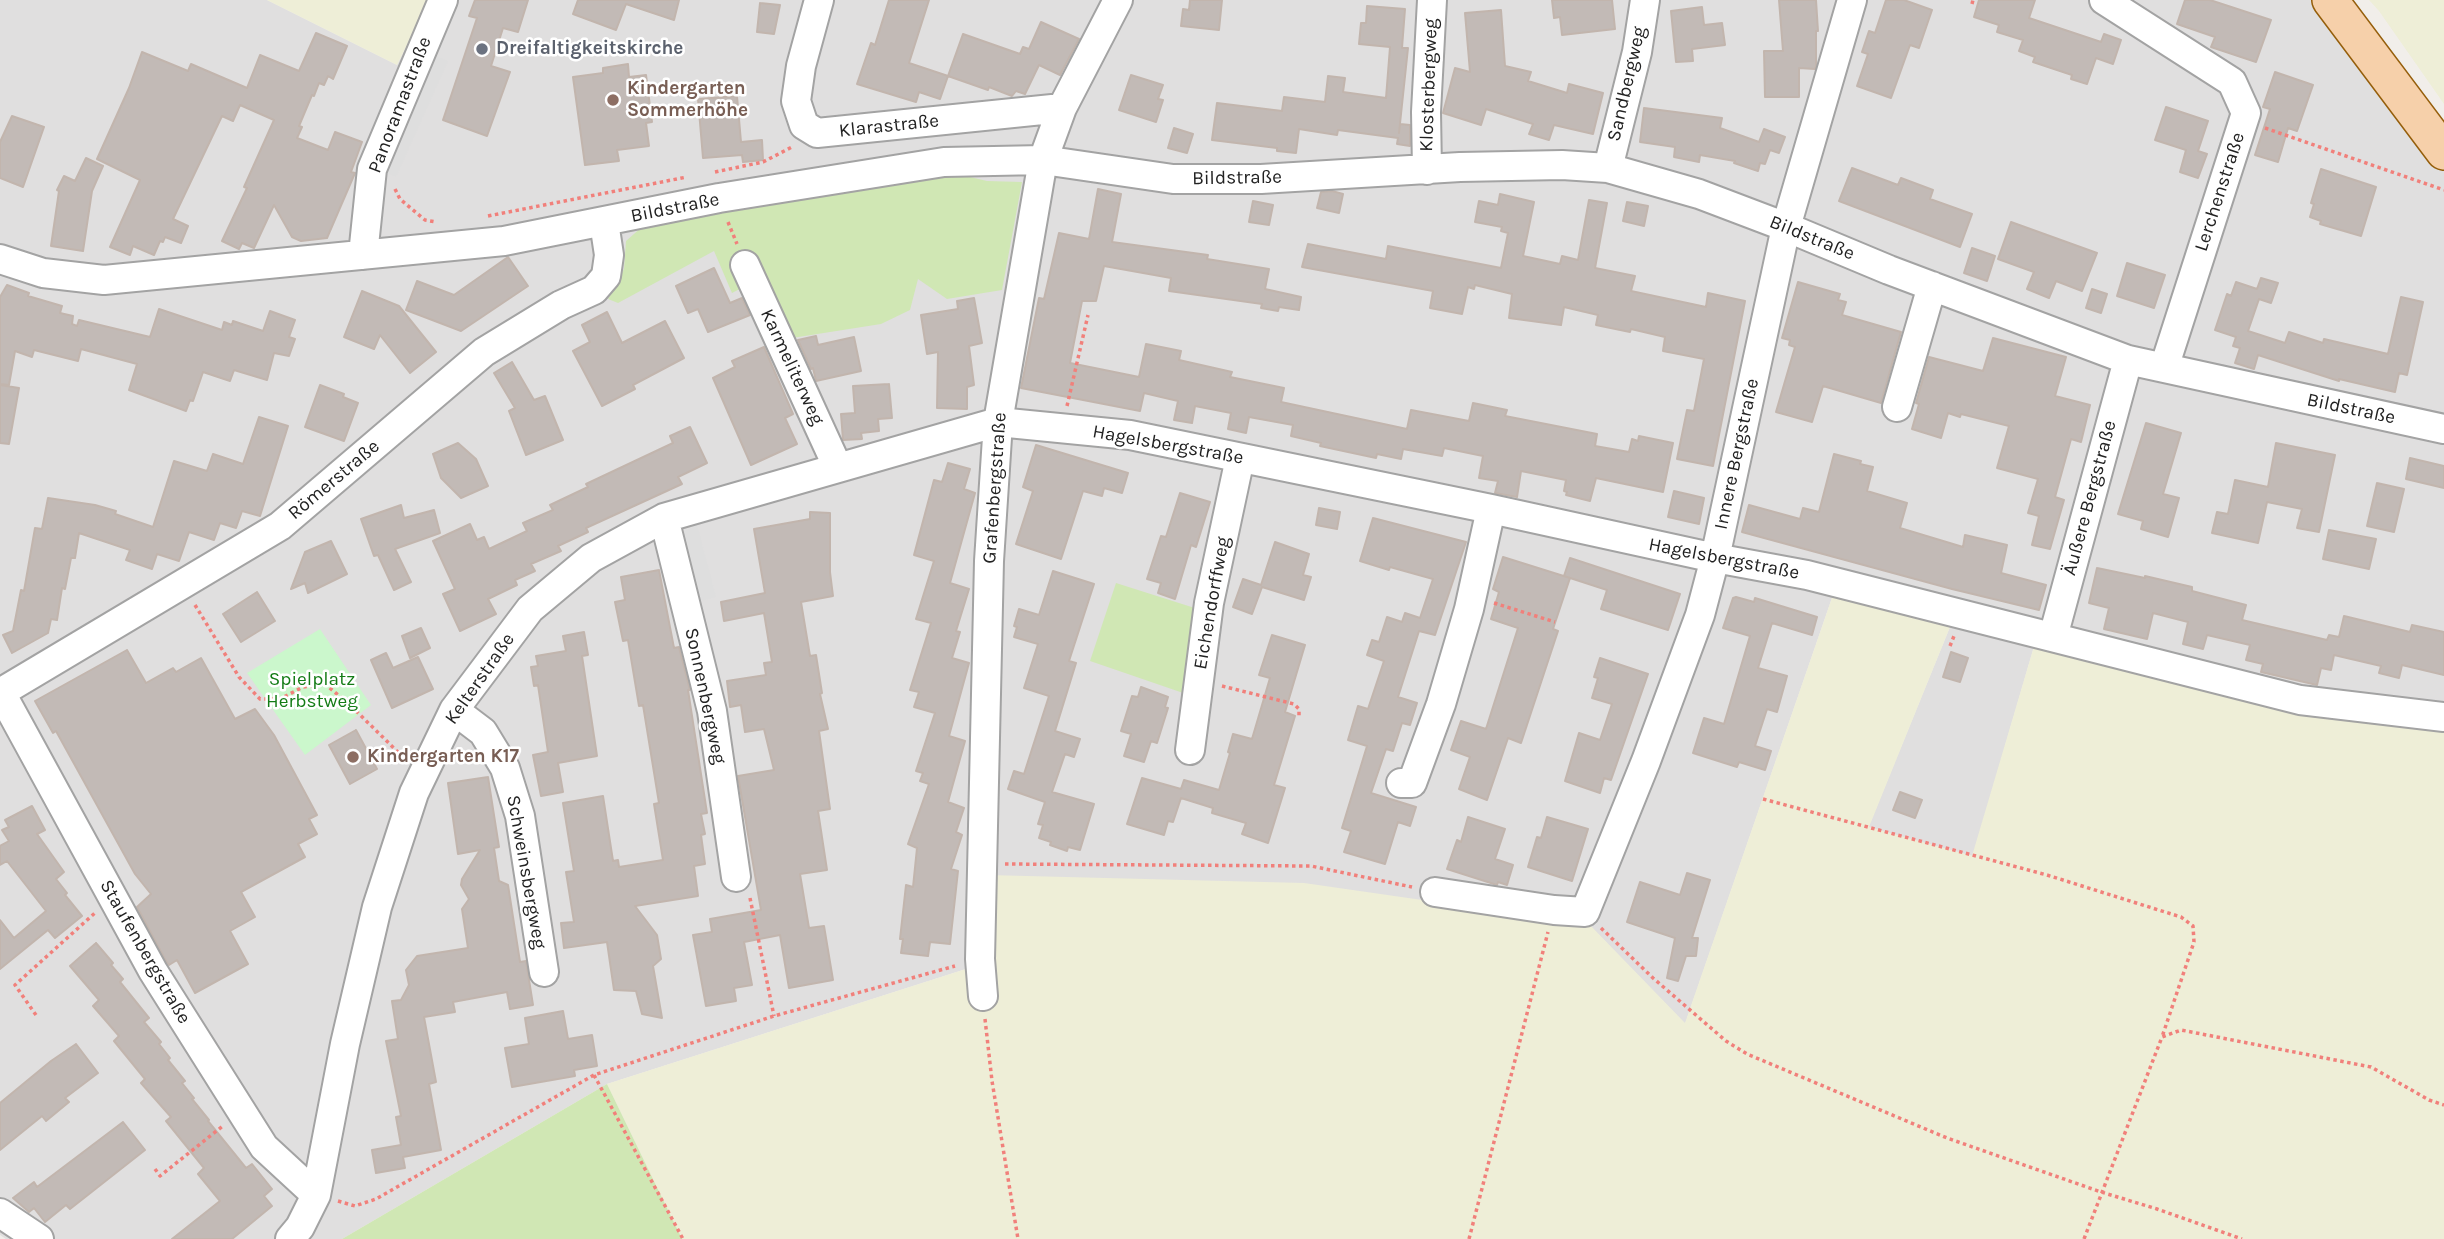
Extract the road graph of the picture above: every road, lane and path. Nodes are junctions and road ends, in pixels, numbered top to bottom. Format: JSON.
{"nodes":[{"id":1,"x":443,"y":0,"type":"edge"},
{"id":2,"x":819,"y":0,"type":"edge"},
{"id":3,"x":1118,"y":0,"type":"edge"},
{"id":4,"x":1432,"y":0,"type":"edge"},
{"id":5,"x":1645,"y":0,"type":"edge"},
{"id":6,"x":1852,"y":0,"type":"edge"},
{"id":7,"x":2104,"y":0,"type":"edge"},
{"id":8,"x":2330,"y":0,"type":"edge"},
{"id":9,"x":1062,"y":108,"type":"junction"},
{"id":10,"x":2243,"y":120,"type":"junction"},
{"id":11,"x":817,"y":133,"type":"junction"},
{"id":12,"x":2444,"y":152,"type":"edge"},
{"id":13,"x":1043,"y":160,"type":"junction"},
{"id":14,"x":1608,"y":168,"type":"junction"},
{"id":15,"x":372,"y":169,"type":"junction"},
{"id":16,"x":1426,"y":170,"type":"junction"},
{"id":17,"x":697,"y":175,"type":"dead end"},
{"id":18,"x":714,"y":185,"type":"junction"},
{"id":19,"x":2444,"y":190,"type":"edge"},
{"id":20,"x":485,"y":216,"type":"dead end"},
{"id":21,"x":604,"y":222,"type":"junction"},
{"id":22,"x":444,"y":223,"type":"dead end"},
{"id":23,"x":1786,"y":227,"type":"junction"},
{"id":24,"x":363,"y":255,"type":"junction"},
{"id":25,"x":0,"y":259,"type":"edge"},
{"id":26,"x":745,"y":265,"type":"joint"},
{"id":27,"x":1932,"y":286,"type":"junction"},
{"id":28,"x":1088,"y":315,"type":"dead end"},
{"id":29,"x":2128,"y":360,"type":"junction"},
{"id":30,"x":2164,"y":368,"type":"junction"},
{"id":31,"x":1897,"y":407,"type":"dead end"},
{"id":32,"x":998,"y":422,"type":"junction"},
{"id":33,"x":1061,"y":428,"type":"junction"},
{"id":34,"x":2444,"y":429,"type":"edge"},
{"id":35,"x":1240,"y":458,"type":"junction"},
{"id":36,"x":838,"y":468,"type":"junction"},
{"id":37,"x":1492,"y":509,"type":"junction"},
{"id":38,"x":664,"y":518,"type":"junction"},
{"id":39,"x":1715,"y":558,"type":"junction"},
{"id":40,"x":184,"y":585,"type":"junction"},
{"id":41,"x":1471,"y":597,"type":"junction"},
{"id":42,"x":1555,"y":622,"type":"dead end"},
{"id":43,"x":2053,"y":637,"type":"junction"},
{"id":44,"x":1199,"y":682,"type":"junction"},
{"id":45,"x":0,"y":692,"type":"edge"},
{"id":46,"x":454,"y":710,"type":"junction"},
{"id":47,"x":1299,"y":717,"type":"dead end"},
{"id":48,"x":2444,"y":717,"type":"edge"},
{"id":49,"x":1190,"y":750,"type":"dead end"},
{"id":50,"x":422,"y":777,"type":"junction"},
{"id":51,"x":1401,"y":783,"type":"dead end"},
{"id":52,"x":1763,"y":799,"type":"dead end"},
{"id":53,"x":983,"y":864,"type":"junction"},
{"id":54,"x":736,"y":877,"type":"joint"},
{"id":55,"x":1434,"y":892,"type":"joint"},
{"id":56,"x":112,"y":896,"type":"junction"},
{"id":57,"x":1554,"y":910,"type":"junction"},
{"id":58,"x":1585,"y":912,"type":"junction"},
{"id":59,"x":980,"y":959,"type":"junction"},
{"id":60,"x":544,"y":972,"type":"dead end"},
{"id":61,"x":983,"y":996,"type":"joint"},
{"id":62,"x":36,"y":1015,"type":"dead end"},
{"id":63,"x":774,"y":1016,"type":"junction"},
{"id":64,"x":2162,"y":1037,"type":"junction"},
{"id":65,"x":594,"y":1075,"type":"junction"},
{"id":66,"x":2444,"y":1104,"type":"edge"},
{"id":67,"x":241,"y":1111,"type":"junction"},
{"id":68,"x":155,"y":1169,"type":"dead end"},
{"id":69,"x":2101,"y":1192,"type":"junction"},
{"id":70,"x":316,"y":1195,"type":"junction"},
{"id":71,"x":0,"y":1213,"type":"edge"},
{"id":72,"x":39,"y":1239,"type":"edge"},
{"id":73,"x":290,"y":1239,"type":"edge"},
{"id":74,"x":683,"y":1239,"type":"edge"},
{"id":75,"x":1018,"y":1239,"type":"edge"},
{"id":76,"x":1469,"y":1239,"type":"edge"},
{"id":77,"x":2084,"y":1239,"type":"edge"},
{"id":78,"x":2242,"y":1239,"type":"edge"}],
"edges":[{"from":1,"to":15,"type":"street","name":"Panoramastraße"},
{"from":2,"to":11,"type":"street","name":"Klarastraße"},
{"from":3,"to":9,"type":"street","name":"Grafenbergstraße"},
{"from":4,"to":16,"type":"street","name":"Klosterbergweg"},
{"from":5,"to":14,"type":"street","name":"Sandbergweg"},
{"from":6,"to":23,"type":"street","name":"Innere Bergstraße"},
{"from":7,"to":10,"type":"street","name":"Lerchenstraße"},
{"from":8,"to":12,"type":"main road"},
{"from":9,"to":11,"type":"street","name":"Klarastraße"},
{"from":9,"to":13,"type":"street","name":"Grafenbergstraße"},
{"from":10,"to":19,"type":"path"},
{"from":10,"to":30,"type":"street","name":"Lerchenstraße"},
{"from":11,"to":18,"type":"path"},
{"from":13,"to":16,"type":"street","name":"Bildstraße"},
{"from":13,"to":18,"type":"street","name":"Bildstraße"},
{"from":13,"to":32,"type":"street","name":"Grafenbergstraße"},
{"from":14,"to":16,"type":"street","name":"Bildstraße"},
{"from":14,"to":23,"type":"street","name":"Bildstraße"},
{"from":15,"to":22,"type":"path"},
{"from":15,"to":24,"type":"street","name":"Panoramastraße"},
{"from":17,"to":20,"type":"path"},
{"from":18,"to":21,"type":"street","name":"Bildstraße"},
{"from":18,"to":26,"type":"path"},
{"from":21,"to":24,"type":"street","name":"Bildstraße"},
{"from":21,"to":40,"type":"street","name":"Römerstraße"},
{"from":23,"to":27,"type":"street","name":"Bildstraße"},
{"from":23,"to":39,"type":"street","name":"Innere Bergstraße"},
{"from":24,"to":25,"type":"street","name":"Bildstraße"},
{"from":26,"to":36,"type":"street","name":"Karmeliterweg"},
{"from":27,"to":29,"type":"street","name":"Bildstraße"},
{"from":27,"to":31,"type":"street"},
{"from":28,"to":33,"type":"path"},
{"from":29,"to":30,"type":"street","name":"Bildstraße"},
{"from":29,"to":43,"type":"street","name":"Äußere Bergstraße"},
{"from":30,"to":34,"type":"street","name":"Bildstraße"},
{"from":32,"to":33,"type":"street","name":"Hagelsbergstraße"},
{"from":32,"to":36,"type":"street","name":"Kelterstraße"},
{"from":32,"to":53,"type":"street","name":"Grafenbergstraße"},
{"from":33,"to":35,"type":"street","name":"Hagelsbergstraße"},
{"from":35,"to":37,"type":"street","name":"Hagelsbergstraße"},
{"from":35,"to":44,"type":"street","name":"Eichendorffweg"},
{"from":36,"to":38,"type":"street","name":"Kelterstraße"},
{"from":37,"to":39,"type":"street","name":"Hagelsbergstraße"},
{"from":37,"to":41,"type":"street"},
{"from":38,"to":46,"type":"street","name":"Kelterstraße"},
{"from":38,"to":54,"type":"street","name":"Sonnenbergweg"},
{"from":39,"to":43,"type":"street","name":"Hagelsbergstraße"},
{"from":39,"to":58,"type":"street","name":"Innere Bergstraße"},
{"from":40,"to":45,"type":"street","name":"Römerstraße"},
{"from":40,"to":50,"type":"path"},
{"from":41,"to":42,"type":"path"},
{"from":41,"to":51,"type":"street"},
{"from":43,"to":48,"type":"street","name":"Hagelsbergstraße"},
{"from":44,"to":47,"type":"path"},
{"from":44,"to":49,"type":"street","name":"Eichendorffweg"},
{"from":45,"to":56,"type":"street","name":"Staufenbergstraße"},
{"from":46,"to":50,"type":"street","name":"Kelterstraße"},
{"from":46,"to":60,"type":"street","name":"Schweinsbergweg"},
{"from":50,"to":70,"type":"street","name":"Kelterstraße"},
{"from":52,"to":64,"type":"path"},
{"from":53,"to":55,"type":"path"},
{"from":53,"to":59,"type":"street","name":"Grafenbergstraße"},
{"from":54,"to":63,"type":"path"},
{"from":55,"to":57,"type":"street"},
{"from":56,"to":62,"type":"path"},
{"from":56,"to":67,"type":"street","name":"Staufenbergstraße"},
{"from":57,"to":58,"type":"street"},
{"from":57,"to":76,"type":"path"},
{"from":58,"to":69,"type":"path"},
{"from":59,"to":61,"type":"street","name":"Grafenbergstraße"},
{"from":59,"to":63,"type":"path"},
{"from":61,"to":75,"type":"path"},
{"from":63,"to":65,"type":"path"},
{"from":64,"to":66,"type":"path"},
{"from":64,"to":69,"type":"path"},
{"from":65,"to":70,"type":"path"},
{"from":65,"to":74,"type":"path"},
{"from":67,"to":68,"type":"path"},
{"from":67,"to":70,"type":"street","name":"Staufenbergstraße"},
{"from":69,"to":77,"type":"path"},
{"from":69,"to":78,"type":"path"},
{"from":70,"to":73,"type":"street","name":"Kelterstraße"},
{"from":71,"to":72,"type":"street"}]}
